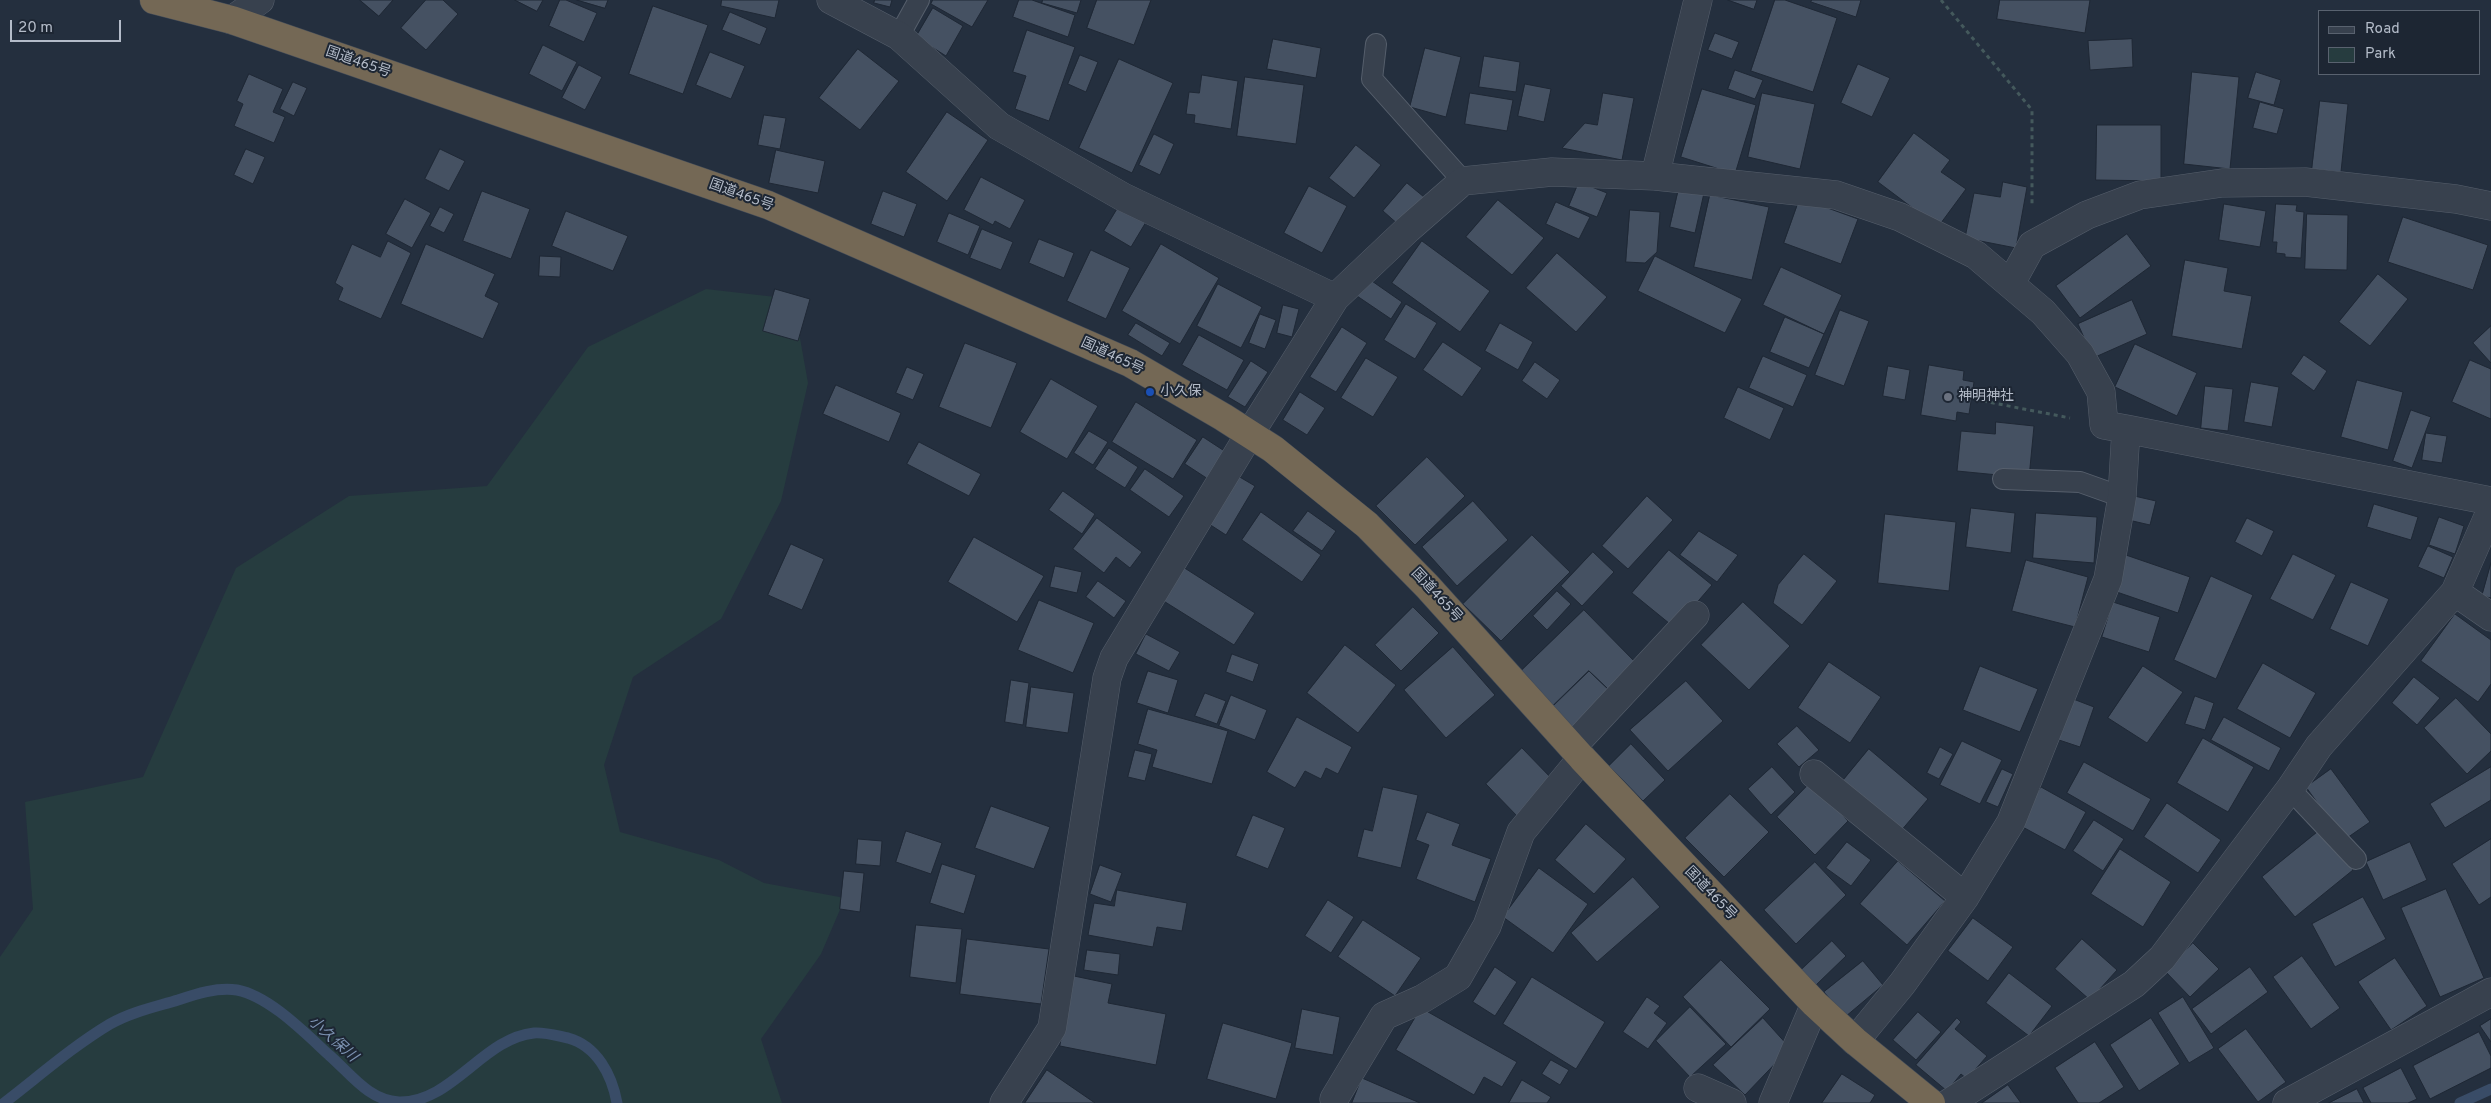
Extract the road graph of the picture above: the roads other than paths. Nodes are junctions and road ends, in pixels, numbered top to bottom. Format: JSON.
{"nodes":[{"id":1,"x":154,"y":0,"type":"edge"},
{"id":2,"x":260,"y":0,"type":"edge"},
{"id":3,"x":831,"y":0,"type":"edge"},
{"id":4,"x":919,"y":0,"type":"edge"},
{"id":5,"x":1698,"y":0,"type":"edge"},
{"id":6,"x":232,"y":20,"type":"junction"},
{"id":7,"x":899,"y":36,"type":"junction"},
{"id":8,"x":1376,"y":44,"type":"dead end"},
{"id":9,"x":1656,"y":176,"type":"junction"},
{"id":10,"x":1463,"y":181,"type":"junction"},
{"id":11,"x":2491,"y":206,"type":"edge"},
{"id":12,"x":2011,"y":283,"type":"junction"},
{"id":13,"x":1335,"y":298,"type":"junction"},
{"id":14,"x":2126,"y":429,"type":"junction"},
{"id":15,"x":1248,"y":435,"type":"junction"},
{"id":16,"x":2003,"y":479,"type":"dead end"},
{"id":17,"x":2122,"y":496,"type":"junction"},
{"id":18,"x":2491,"y":500,"type":"edge"},
{"id":19,"x":2491,"y":510,"type":"edge"},
{"id":20,"x":2455,"y":592,"type":"junction"},
{"id":21,"x":1695,"y":615,"type":"dead end"},
{"id":22,"x":2491,"y":617,"type":"edge"},
{"id":23,"x":1577,"y":752,"type":"junction"},
{"id":24,"x":1814,"y":774,"type":"dead end"},
{"id":25,"x":2290,"y":789,"type":"junction"},
{"id":26,"x":2356,"y":859,"type":"dead end"},
{"id":27,"x":1965,"y":897,"type":"junction"},
{"id":28,"x":2491,"y":992,"type":"edge"},
{"id":29,"x":1815,"y":1004,"type":"junction"},
{"id":30,"x":1855,"y":1041,"type":"junction"},
{"id":31,"x":1698,"y":1088,"type":"dead end"},
{"id":32,"x":1334,"y":1099,"type":"dead end"},
{"id":33,"x":1004,"y":1103,"type":"edge"},
{"id":34,"x":1732,"y":1103,"type":"edge"},
{"id":35,"x":1773,"y":1103,"type":"edge"},
{"id":36,"x":1931,"y":1103,"type":"edge"},
{"id":37,"x":1949,"y":1103,"type":"edge"},
{"id":38,"x":2287,"y":1103,"type":"edge"}],
"edges":[{"from":1,"to":6,"type":"highway","name":"国道465号"},
{"from":2,"to":6,"type":"street"},
{"from":3,"to":7,"type":"street"},
{"from":4,"to":7,"type":"lane"},
{"from":5,"to":9,"type":"street"},
{"from":6,"to":15,"type":"highway","name":"国道465号"},
{"from":7,"to":13,"type":"street"},
{"from":8,"to":10,"type":"lane"},
{"from":9,"to":10,"type":"street"},
{"from":9,"to":12,"type":"street"},
{"from":10,"to":13,"type":"street"},
{"from":11,"to":12,"type":"street"},
{"from":12,"to":14,"type":"street"},
{"from":13,"to":15,"type":"street"},
{"from":14,"to":17,"type":"street"},
{"from":14,"to":18,"type":"street"},
{"from":15,"to":23,"type":"highway","name":"国道465号"},
{"from":15,"to":33,"type":"street"},
{"from":16,"to":17,"type":"lane"},
{"from":17,"to":27,"type":"street"},
{"from":19,"to":20,"type":"street"},
{"from":20,"to":22,"type":"street"},
{"from":20,"to":25,"type":"street"},
{"from":21,"to":23,"type":"street"},
{"from":23,"to":29,"type":"highway","name":"国道465号"},
{"from":23,"to":32,"type":"street"},
{"from":24,"to":27,"type":"street"},
{"from":25,"to":26,"type":"lane"},
{"from":25,"to":37,"type":"street"},
{"from":27,"to":30,"type":"street"},
{"from":28,"to":38,"type":"street"},
{"from":29,"to":30,"type":"highway","name":"国道465号"},
{"from":29,"to":35,"type":"street"},
{"from":30,"to":36,"type":"highway","name":"国道465号"},
{"from":31,"to":34,"type":"street"}]}
